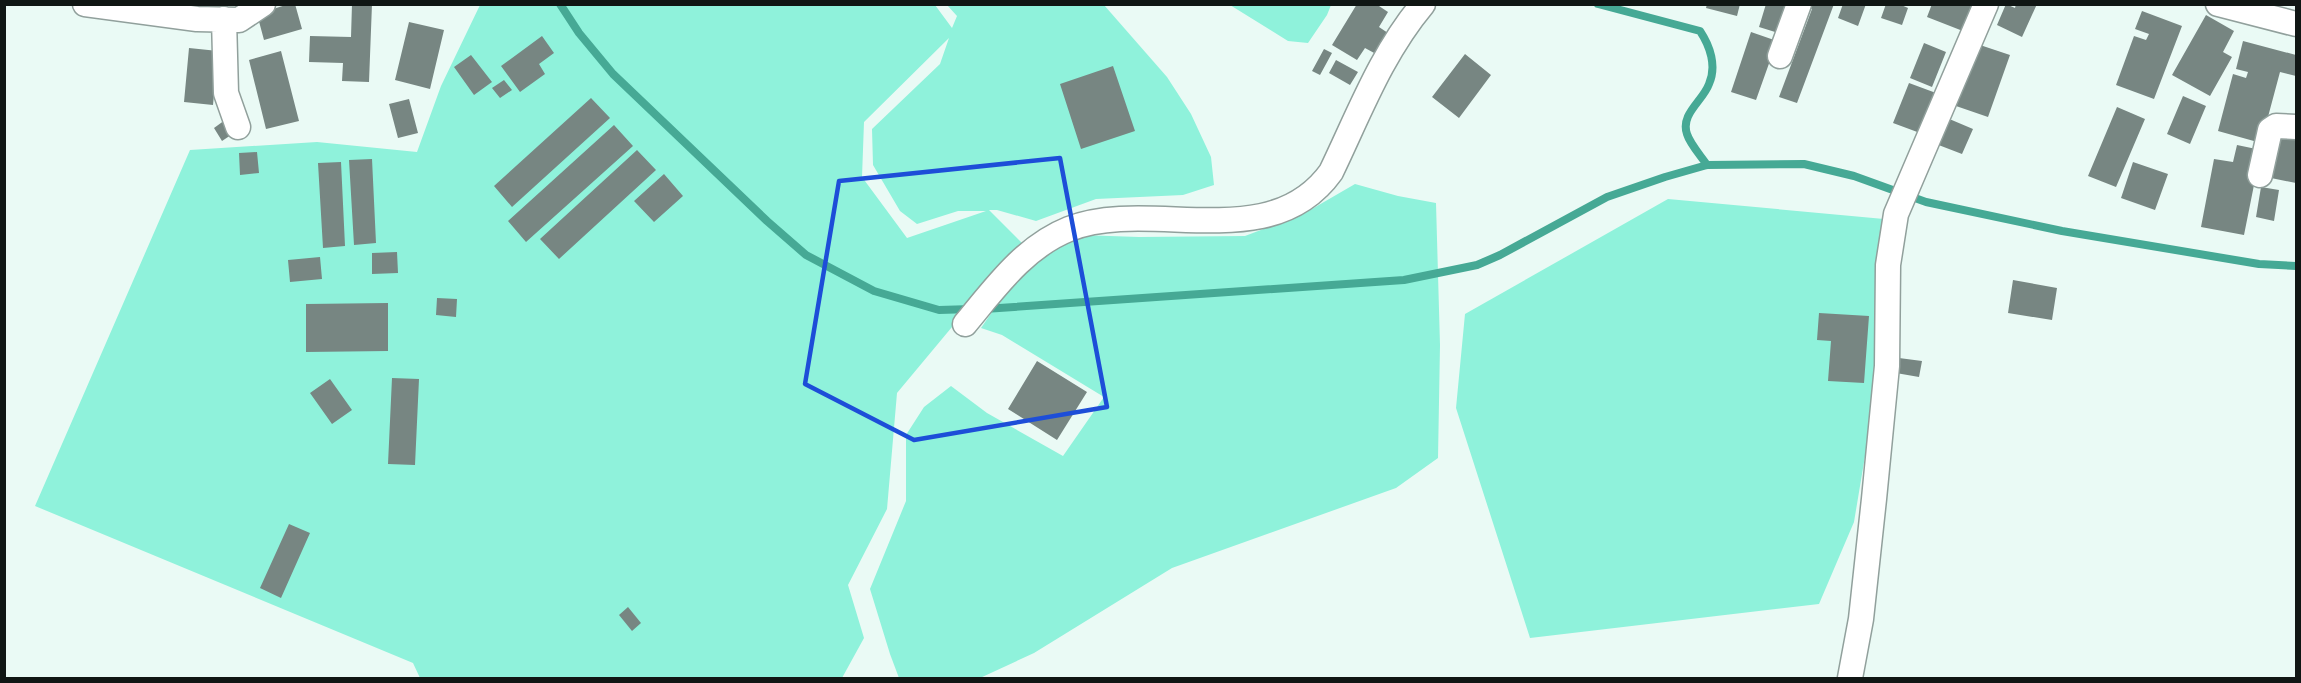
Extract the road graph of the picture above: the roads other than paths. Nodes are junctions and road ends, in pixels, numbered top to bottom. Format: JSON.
{"nodes":[{"id":1,"x":85,"y":4,"type":"edge"},
{"id":2,"x":263,"y":4,"type":"edge"},
{"id":3,"x":1423,"y":4,"type":"edge"},
{"id":4,"x":1799,"y":4,"type":"edge"},
{"id":5,"x":1986,"y":4,"type":"edge"},
{"id":6,"x":2226,"y":5,"type":"edge"},
{"id":7,"x":224,"y":20,"type":"junction"},
{"id":8,"x":2296,"y":24,"type":"edge"},
{"id":9,"x":1780,"y":56,"type":"dead end"},
{"id":10,"x":238,"y":127,"type":"dead end"},
{"id":11,"x":2296,"y":127,"type":"edge"},
{"id":12,"x":2260,"y":175,"type":"dead end"},
{"id":13,"x":966,"y":324,"type":"dead end"},
{"id":14,"x":1850,"y":678,"type":"edge"}],
"edges":[{"from":1,"to":7,"type":"street"},
{"from":2,"to":7,"type":"street"},
{"from":3,"to":13,"type":"street"},
{"from":4,"to":9,"type":"street"},
{"from":5,"to":14,"type":"street"},
{"from":6,"to":8,"type":"street"},
{"from":7,"to":10,"type":"street"},
{"from":11,"to":12,"type":"street"}]}
